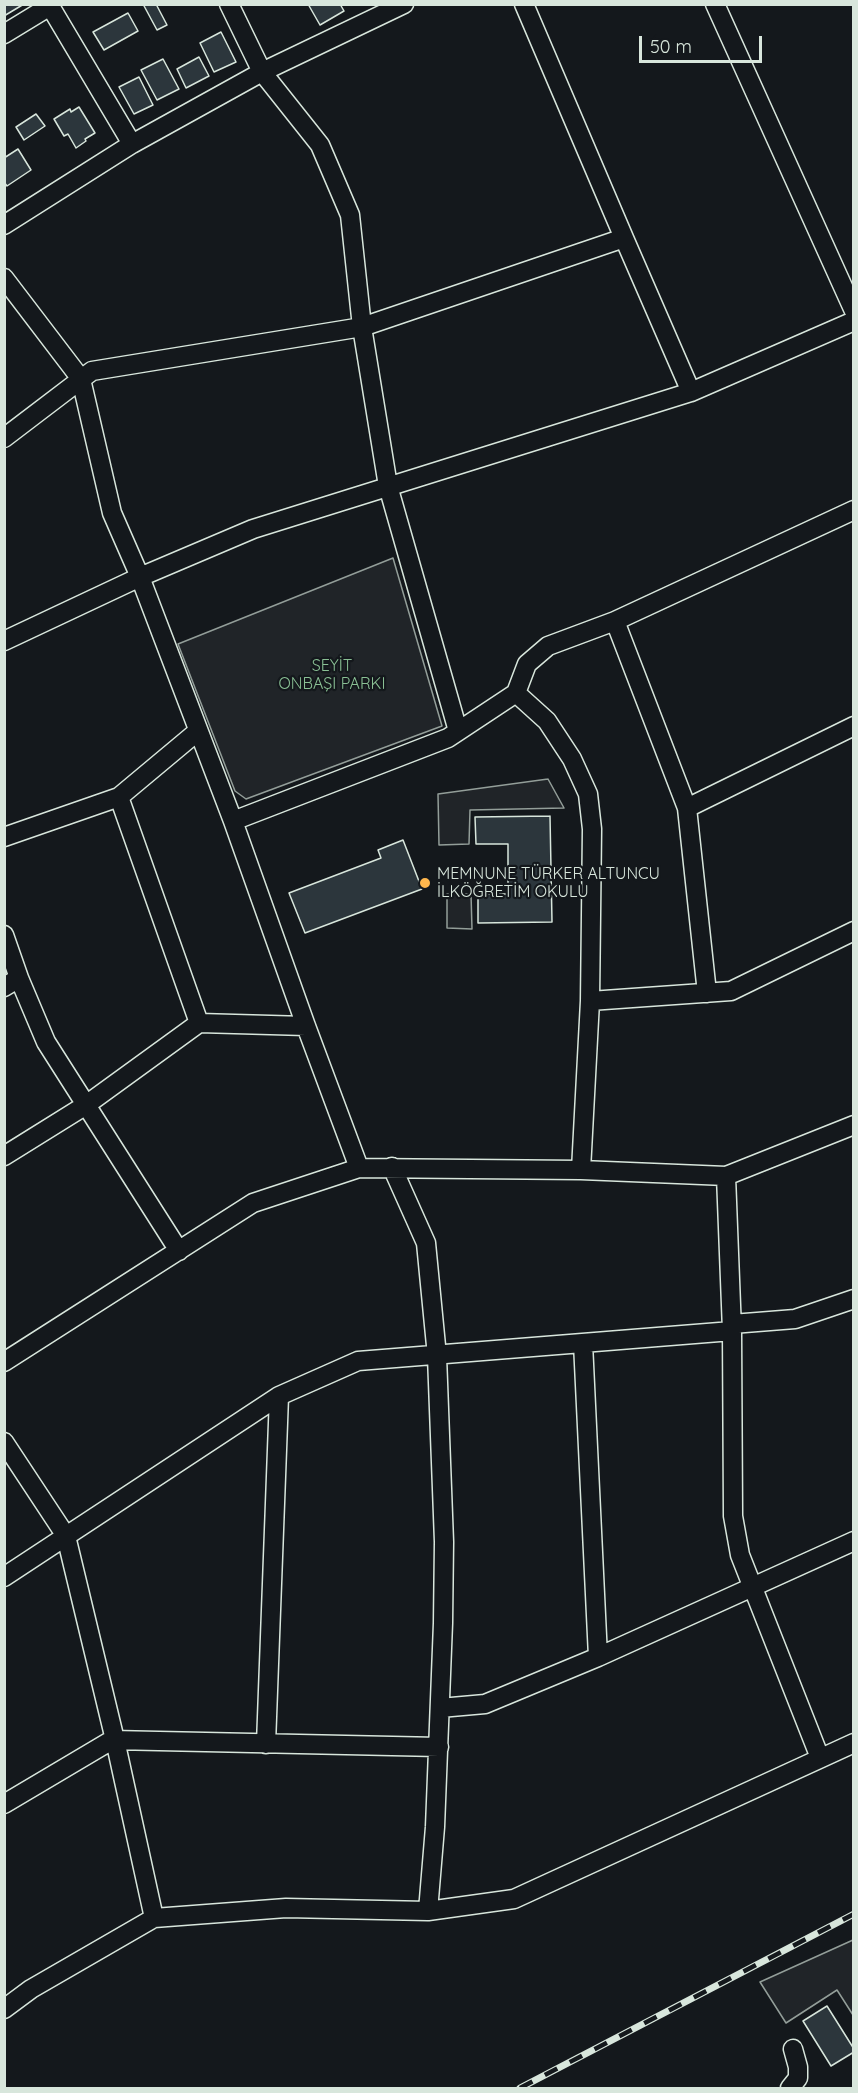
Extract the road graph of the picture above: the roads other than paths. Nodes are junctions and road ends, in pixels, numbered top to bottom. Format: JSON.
{"nodes":[{"id":1,"x":229,"y":4,"type":"edge"},
{"id":2,"x":404,"y":4,"type":"edge"},
{"id":3,"x":524,"y":4,"type":"edge"},
{"id":4,"x":715,"y":4,"type":"edge"},
{"id":5,"x":50,"y":5,"type":"edge"},
{"id":6,"x":4,"y":33,"type":"edge"},
{"id":7,"x":262,"y":72,"type":"junction"},
{"id":8,"x":132,"y":144,"type":"junction"},
{"id":9,"x":4,"y":225,"type":"edge"},
{"id":10,"x":624,"y":238,"type":"junction"},
{"id":11,"x":4,"y":278,"type":"edge"},
{"id":12,"x":854,"y":310,"type":"edge"},
{"id":13,"x":854,"y":321,"type":"edge"},
{"id":14,"x":362,"y":327,"type":"junction"},
{"id":15,"x":81,"y":379,"type":"junction"},
{"id":16,"x":691,"y":392,"type":"junction"},
{"id":17,"x":4,"y":438,"type":"edge"},
{"id":18,"x":388,"y":486,"type":"junction"},
{"id":19,"x":854,"y":510,"type":"edge"},
{"id":20,"x":140,"y":577,"type":"junction"},
{"id":21,"x":615,"y":621,"type":"junction"},
{"id":22,"x":4,"y":641,"type":"edge"},
{"id":23,"x":516,"y":693,"type":"junction"},
{"id":24,"x":854,"y":726,"type":"edge"},
{"id":25,"x":198,"y":731,"type":"junction"},
{"id":26,"x":458,"y":731,"type":"junction"},
{"id":27,"x":119,"y":797,"type":"junction"},
{"id":28,"x":687,"y":808,"type":"junction"},
{"id":29,"x":233,"y":821,"type":"junction"},
{"id":30,"x":4,"y":837,"type":"edge"},
{"id":31,"x":854,"y":931,"type":"edge"},
{"id":32,"x":4,"y":935,"type":"edge"},
{"id":33,"x":12,"y":982,"type":"edge"},
{"id":34,"x":707,"y":993,"type":"junction"},
{"id":35,"x":590,"y":1001,"type":"junction"},
{"id":36,"x":199,"y":1023,"type":"junction"},
{"id":37,"x":306,"y":1026,"type":"junction"},
{"id":38,"x":86,"y":1105,"type":"junction"},
{"id":39,"x":854,"y":1125,"type":"edge"},
{"id":40,"x":4,"y":1156,"type":"edge"},
{"id":41,"x":392,"y":1167,"type":"junction"},
{"id":42,"x":359,"y":1168,"type":"junction"},
{"id":43,"x":581,"y":1170,"type":"junction"},
{"id":44,"x":726,"y":1176,"type":"junction"},
{"id":45,"x":179,"y":1251,"type":"junction"},
{"id":46,"x":854,"y":1299,"type":"edge"},
{"id":47,"x":732,"y":1327,"type":"junction"},
{"id":48,"x":583,"y":1343,"type":"junction"},
{"id":49,"x":437,"y":1356,"type":"junction"},
{"id":50,"x":4,"y":1362,"type":"edge"},
{"id":51,"x":279,"y":1396,"type":"junction"},
{"id":52,"x":4,"y":1442,"type":"edge"},
{"id":53,"x":66,"y":1536,"type":"junction"},
{"id":54,"x":854,"y":1541,"type":"edge"},
{"id":55,"x":4,"y":1577,"type":"edge"},
{"id":56,"x":752,"y":1586,"type":"junction"},
{"id":57,"x":598,"y":1657,"type":"junction"},
{"id":58,"x":440,"y":1708,"type":"junction"},
{"id":59,"x":115,"y":1740,"type":"junction"},
{"id":60,"x":266,"y":1743,"type":"junction"},
{"id":61,"x":854,"y":1743,"type":"edge"},
{"id":62,"x":438,"y":1747,"type":"junction"},
{"id":63,"x":820,"y":1758,"type":"junction"},
{"id":64,"x":4,"y":1804,"type":"edge"},
{"id":65,"x":428,"y":1911,"type":"junction"},
{"id":66,"x":154,"y":1918,"type":"junction"},
{"id":67,"x":4,"y":2009,"type":"edge"},
{"id":68,"x":793,"y":2049,"type":"dead end"},
{"id":69,"x":790,"y":2088,"type":"edge"}],
"edges":[{"from":1,"to":7,"type":"street"},
{"from":2,"to":7,"type":"street"},
{"from":3,"to":10,"type":"street"},
{"from":4,"to":12,"type":"street"},
{"from":5,"to":6,"type":"street"},
{"from":5,"to":8,"type":"street"},
{"from":7,"to":8,"type":"street"},
{"from":7,"to":14,"type":"street"},
{"from":8,"to":9,"type":"street"},
{"from":10,"to":14,"type":"street"},
{"from":10,"to":16,"type":"street"},
{"from":11,"to":15,"type":"street"},
{"from":13,"to":16,"type":"street"},
{"from":14,"to":15,"type":"street"},
{"from":14,"to":18,"type":"street"},
{"from":15,"to":17,"type":"street"},
{"from":15,"to":20,"type":"street"},
{"from":16,"to":18,"type":"street"},
{"from":18,"to":20,"type":"street"},
{"from":18,"to":26,"type":"street"},
{"from":19,"to":21,"type":"street"},
{"from":20,"to":22,"type":"street"},
{"from":20,"to":25,"type":"street"},
{"from":21,"to":23,"type":"street"},
{"from":21,"to":28,"type":"street"},
{"from":23,"to":26,"type":"street"},
{"from":23,"to":35,"type":"street"},
{"from":24,"to":28,"type":"street"},
{"from":25,"to":27,"type":"street"},
{"from":25,"to":29,"type":"street"},
{"from":26,"to":29,"type":"street"},
{"from":27,"to":30,"type":"street"},
{"from":27,"to":36,"type":"street"},
{"from":28,"to":34,"type":"street"},
{"from":29,"to":37,"type":"street"},
{"from":31,"to":34,"type":"street"},
{"from":32,"to":33,"type":"street"},
{"from":33,"to":38,"type":"street"},
{"from":34,"to":35,"type":"street"},
{"from":35,"to":43,"type":"street"},
{"from":36,"to":37,"type":"street"},
{"from":36,"to":38,"type":"street"},
{"from":37,"to":42,"type":"street"},
{"from":38,"to":40,"type":"street"},
{"from":38,"to":45,"type":"street"},
{"from":39,"to":44,"type":"street"},
{"from":41,"to":42,"type":"street"},
{"from":41,"to":43,"type":"street"},
{"from":41,"to":49,"type":"street"},
{"from":42,"to":45,"type":"street"},
{"from":43,"to":44,"type":"street"},
{"from":44,"to":47,"type":"street"},
{"from":45,"to":50,"type":"street"},
{"from":46,"to":47,"type":"street"},
{"from":47,"to":48,"type":"street"},
{"from":47,"to":56,"type":"street"},
{"from":48,"to":49,"type":"street"},
{"from":48,"to":57,"type":"street"},
{"from":49,"to":51,"type":"street"},
{"from":49,"to":58,"type":"street"},
{"from":51,"to":53,"type":"street"},
{"from":51,"to":60,"type":"street"},
{"from":52,"to":53,"type":"street"},
{"from":53,"to":55,"type":"street"},
{"from":53,"to":59,"type":"street"},
{"from":54,"to":56,"type":"street"},
{"from":56,"to":57,"type":"street"},
{"from":56,"to":63,"type":"street"},
{"from":57,"to":58,"type":"street"},
{"from":58,"to":62,"type":"street"},
{"from":59,"to":60,"type":"street"},
{"from":59,"to":64,"type":"street"},
{"from":59,"to":66,"type":"street"},
{"from":60,"to":62,"type":"street"},
{"from":61,"to":63,"type":"street"},
{"from":62,"to":65,"type":"street"},
{"from":63,"to":65,"type":"street"},
{"from":65,"to":66,"type":"street"},
{"from":66,"to":67,"type":"street"},
{"from":68,"to":69,"type":"street"}]}
